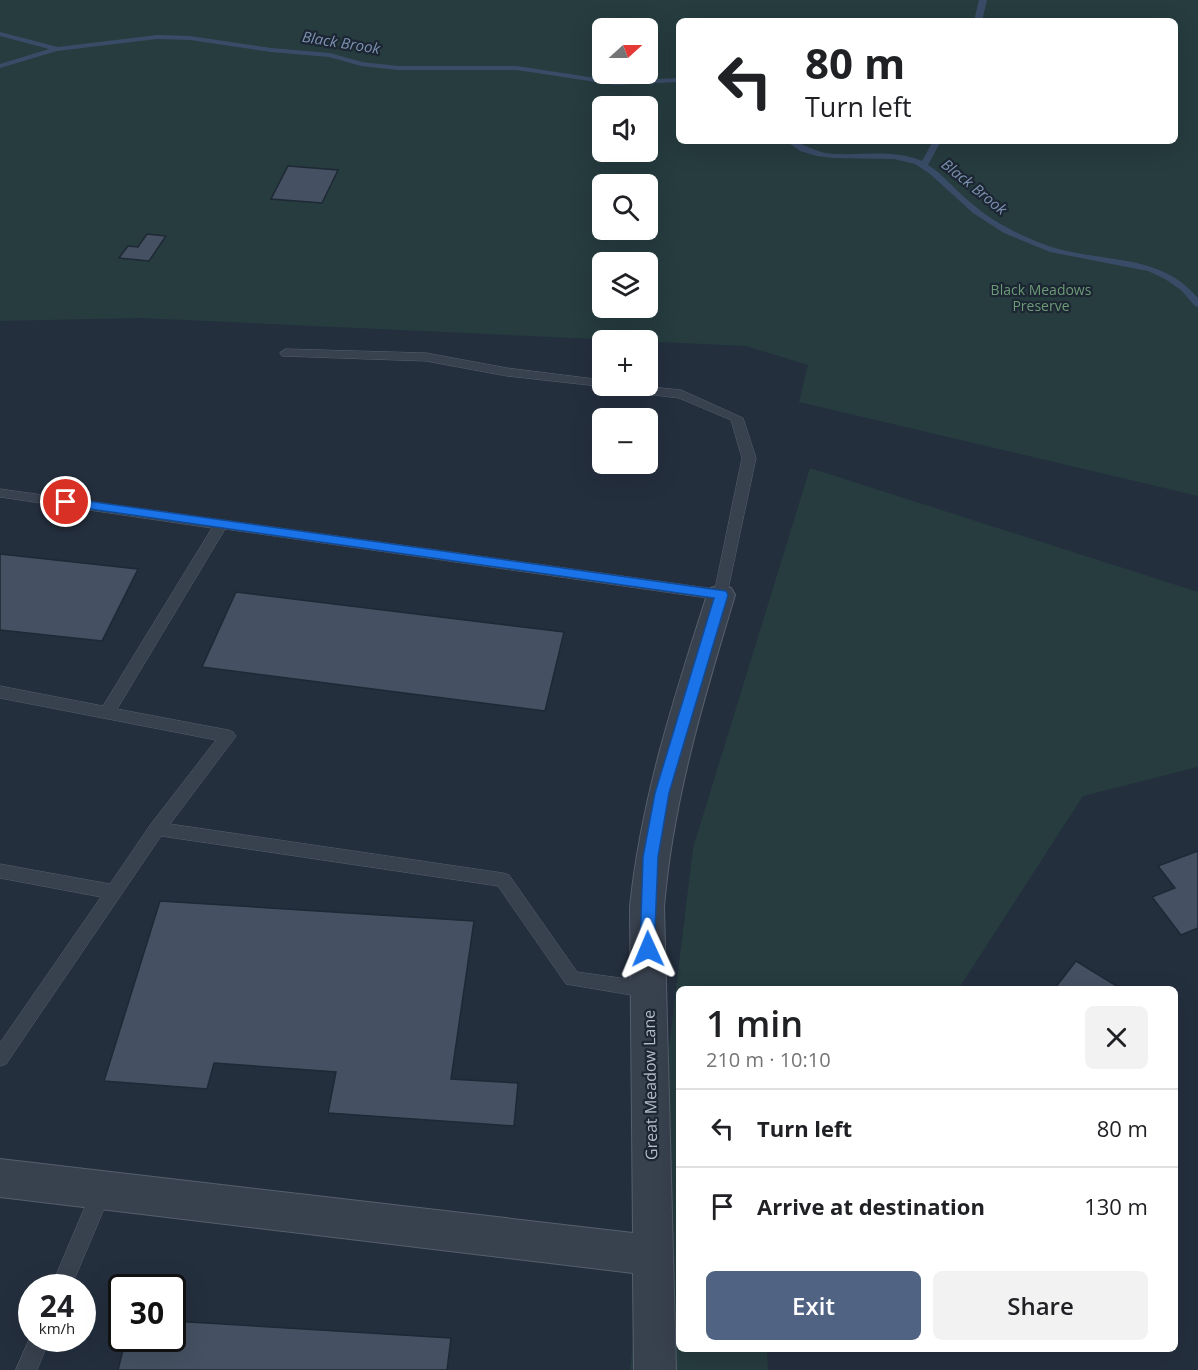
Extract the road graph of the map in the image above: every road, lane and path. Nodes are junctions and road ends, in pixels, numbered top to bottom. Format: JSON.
{"nodes":[{"id":1,"x":286,"y":352,"type":"dead end"},
{"id":2,"x":592,"y":383,"type":"edge"},
{"id":3,"x":658,"y":391,"type":"edge"},
{"id":4,"x":0,"y":493,"type":"edge"},
{"id":5,"x":221,"y":524,"type":"junction"},
{"id":6,"x":721,"y":595,"type":"junction"},
{"id":7,"x":0,"y":692,"type":"edge"},
{"id":8,"x":107,"y":712,"type":"junction"},
{"id":9,"x":157,"y":829,"type":"junction"},
{"id":10,"x":0,"y":871,"type":"edge"},
{"id":11,"x":114,"y":892,"type":"junction"},
{"id":12,"x":649,"y":990,"type":"junction"},
{"id":13,"x":0,"y":1058,"type":"edge"},
{"id":14,"x":0,"y":1178,"type":"edge"},
{"id":15,"x":102,"y":1190,"type":"junction"},
{"id":16,"x":653,"y":1255,"type":"junction"},
{"id":17,"x":66,"y":1274,"type":"edge"},
{"id":18,"x":33,"y":1352,"type":"edge"},
{"id":19,"x":26,"y":1370,"type":"edge"},
{"id":20,"x":655,"y":1370,"type":"edge"}],
"edges":[{"from":1,"to":2,"type":"lane"},
{"from":3,"to":6,"type":"lane"},
{"from":4,"to":5,"type":"lane"},
{"from":5,"to":6,"type":"lane"},
{"from":5,"to":8,"type":"lane"},
{"from":6,"to":12,"type":"street","name":"Great Meadow Lane"},
{"from":7,"to":8,"type":"lane"},
{"from":8,"to":9,"type":"lane"},
{"from":9,"to":11,"type":"lane"},
{"from":9,"to":12,"type":"lane"},
{"from":10,"to":11,"type":"lane"},
{"from":11,"to":13,"type":"lane"},
{"from":12,"to":16,"type":"street","name":"Great Meadow Lane"},
{"from":14,"to":15,"type":"street"},
{"from":15,"to":16,"type":"street"},
{"from":15,"to":17,"type":"lane"},
{"from":16,"to":20,"type":"street","name":"Great Meadow Lane"},
{"from":18,"to":19,"type":"lane"}]}
